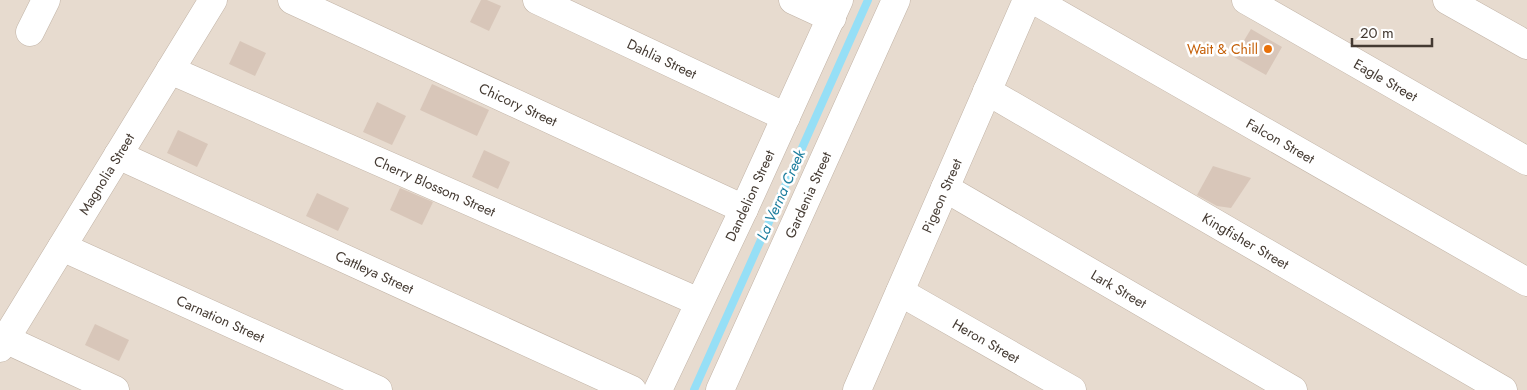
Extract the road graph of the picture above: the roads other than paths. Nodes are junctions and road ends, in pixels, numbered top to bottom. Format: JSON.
{"nodes":[{"id":1,"x":46,"y":0,"type":"edge"},
{"id":2,"x":213,"y":0,"type":"edge"},
{"id":3,"x":292,"y":0,"type":"edge"},
{"id":4,"x":537,"y":0,"type":"edge"},
{"id":5,"x":793,"y":0,"type":"edge"},
{"id":6,"x":896,"y":0,"type":"edge"},
{"id":7,"x":1027,"y":0,"type":"edge"},
{"id":8,"x":1034,"y":0,"type":"edge"},
{"id":9,"x":1246,"y":0,"type":"edge"},
{"id":10,"x":1447,"y":0,"type":"edge"},
{"id":11,"x":835,"y":9,"type":"edge"},
{"id":12,"x":30,"y":32,"type":"dead end"},
{"id":13,"x":1527,"y":45,"type":"edge"},
{"id":14,"x":170,"y":70,"type":"junction"},
{"id":15,"x":988,"y":91,"type":"junction"},
{"id":16,"x":786,"y":117,"type":"junction"},
{"id":17,"x":118,"y":155,"type":"junction"},
{"id":18,"x":1527,"y":161,"type":"edge"},
{"id":19,"x":945,"y":188,"type":"junction"},
{"id":20,"x":744,"y":209,"type":"junction"},
{"id":21,"x":62,"y":246,"type":"junction"},
{"id":22,"x":1527,"y":282,"type":"edge"},
{"id":23,"x":900,"y":292,"type":"junction"},
{"id":24,"x":699,"y":302,"type":"junction"},
{"id":25,"x":3,"y":344,"type":"edge"},
{"id":26,"x":861,"y":388,"type":"edge"},
{"id":27,"x":115,"y":390,"type":"edge"},
{"id":28,"x":378,"y":390,"type":"edge"},
{"id":29,"x":632,"y":390,"type":"edge"},
{"id":30,"x":658,"y":390,"type":"edge"},
{"id":31,"x":720,"y":390,"type":"edge"},
{"id":32,"x":1072,"y":390,"type":"edge"},
{"id":33,"x":1293,"y":390,"type":"edge"},
{"id":34,"x":1503,"y":390,"type":"edge"}],
"edges":[{"from":1,"to":12,"type":"street"},
{"from":2,"to":14,"type":"street","name":"Magnolia Street"},
{"from":3,"to":20,"type":"street","name":"Chicory Street"},
{"from":4,"to":16,"type":"street","name":"Dahlia Street"},
{"from":5,"to":11,"type":"street"},
{"from":6,"to":31,"type":"street","name":"Gardenia Street"},
{"from":7,"to":15,"type":"street","name":"Pigeon Street"},
{"from":8,"to":22,"type":"street","name":"Falcon Street"},
{"from":9,"to":18,"type":"street","name":"Eagle Street"},
{"from":10,"to":13,"type":"street"},
{"from":11,"to":16,"type":"street","name":"Dandelion Street"},
{"from":14,"to":17,"type":"street","name":"Magnolia Street"},
{"from":14,"to":24,"type":"street","name":"Cherry Blossom Street"},
{"from":15,"to":19,"type":"street","name":"Pigeon Street"},
{"from":15,"to":34,"type":"street","name":"Kingfisher Street"},
{"from":16,"to":20,"type":"street","name":"Dandelion Street"},
{"from":17,"to":21,"type":"street","name":"Magnolia Street"},
{"from":17,"to":29,"type":"street","name":"Cattleya Street"},
{"from":19,"to":23,"type":"street","name":"Pigeon Street"},
{"from":19,"to":33,"type":"street","name":"Lark Street"},
{"from":20,"to":24,"type":"street","name":"Dandelion Street"},
{"from":21,"to":25,"type":"street","name":"Magnolia Street"},
{"from":21,"to":28,"type":"street","name":"Carnation Street"},
{"from":23,"to":26,"type":"street","name":"Pigeon Street"},
{"from":23,"to":32,"type":"street","name":"Heron Street"},
{"from":24,"to":30,"type":"street","name":"Dandelion Street"},
{"from":25,"to":27,"type":"street"}]}
